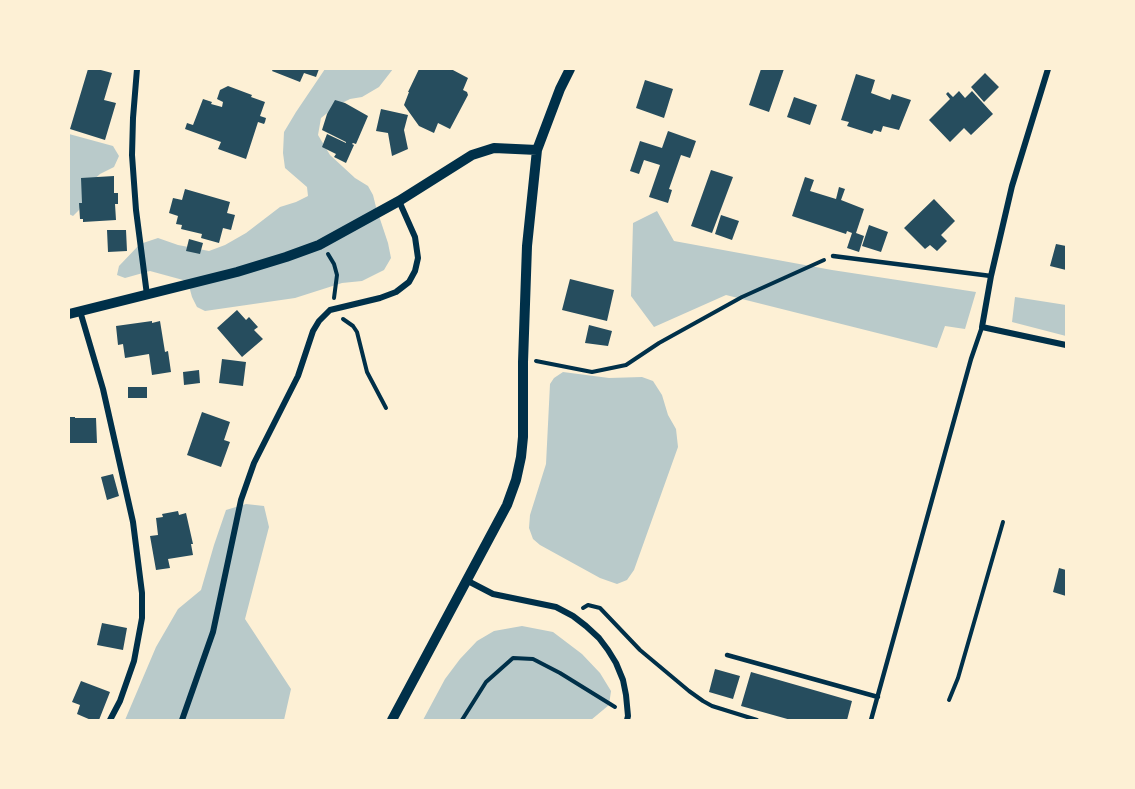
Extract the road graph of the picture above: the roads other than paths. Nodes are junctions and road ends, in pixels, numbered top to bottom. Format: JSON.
{"nodes":[{"id":1,"x":137,"y":69,"type":"edge"},
{"id":2,"x":570,"y":69,"type":"edge"},
{"id":3,"x":1048,"y":69,"type":"edge"},
{"id":4,"x":537,"y":150,"type":"junction"},
{"id":5,"x":399,"y":201,"type":"junction"},
{"id":6,"x":833,"y":256,"type":"road end"},
{"id":7,"x":991,"y":276,"type":"junction"},
{"id":8,"x":147,"y":295,"type":"junction"},
{"id":9,"x":80,"y":311,"type":"junction"},
{"id":10,"x":69,"y":314,"type":"edge"},
{"id":11,"x":982,"y":327,"type":"junction"},
{"id":12,"x":1066,"y":345,"type":"edge"},
{"id":13,"x":466,"y":580,"type":"junction"},
{"id":14,"x":727,"y":655,"type":"dead end"},
{"id":15,"x":878,"y":697,"type":"junction"},
{"id":16,"x":627,"y":718,"type":"edge"},
{"id":17,"x":110,"y":720,"type":"edge"},
{"id":18,"x":182,"y":720,"type":"edge"},
{"id":19,"x":392,"y":720,"type":"edge"},
{"id":20,"x":871,"y":720,"type":"edge"}],
"edges":[{"from":1,"to":8,"type":"street"},
{"from":2,"to":4,"type":"street"},
{"from":3,"to":7,"type":"street"},
{"from":4,"to":5,"type":"street"},
{"from":4,"to":13,"type":"street"},
{"from":5,"to":8,"type":"street"},
{"from":5,"to":18,"type":"street"},
{"from":6,"to":7,"type":"lane"},
{"from":7,"to":11,"type":"street"},
{"from":8,"to":9,"type":"street"},
{"from":9,"to":10,"type":"street"},
{"from":9,"to":17,"type":"street"},
{"from":11,"to":12,"type":"street"},
{"from":11,"to":15,"type":"lane"},
{"from":13,"to":16,"type":"street"},
{"from":13,"to":19,"type":"street"},
{"from":14,"to":15,"type":"lane"},
{"from":15,"to":20,"type":"lane"}]}
